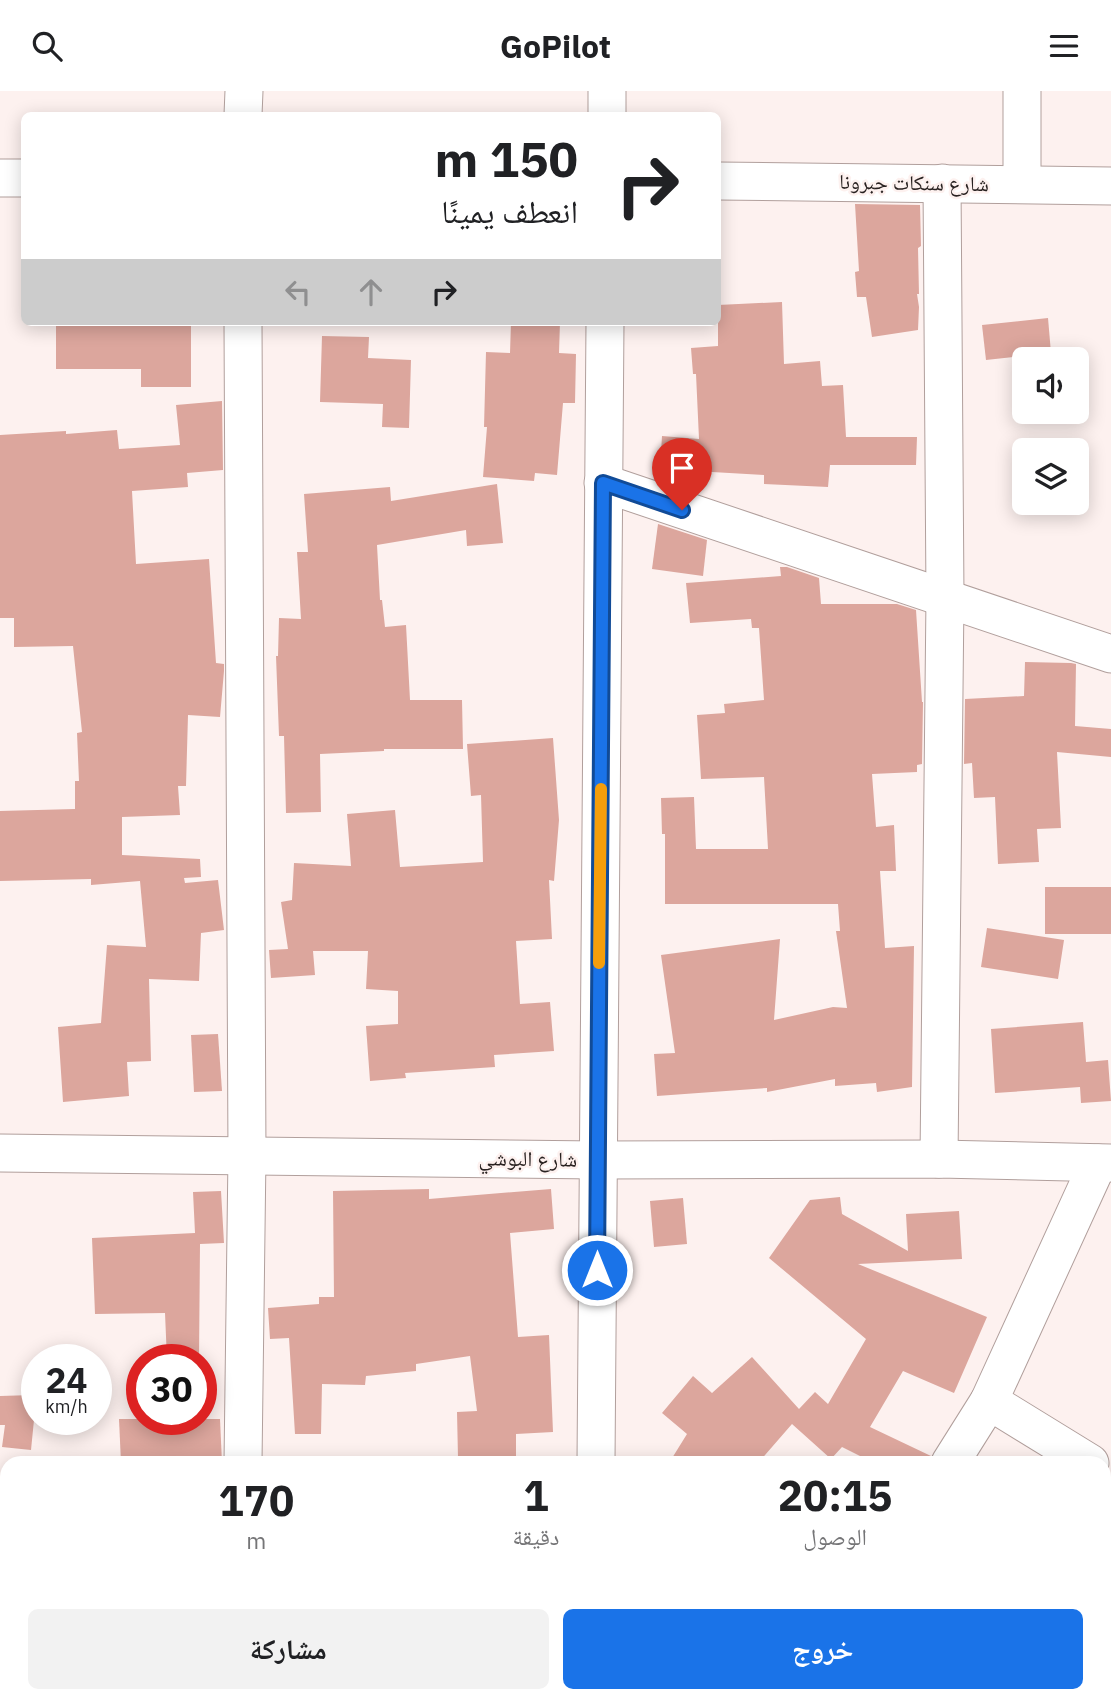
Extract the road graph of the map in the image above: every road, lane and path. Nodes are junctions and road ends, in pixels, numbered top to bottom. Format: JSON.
{"nodes":[{"id":1,"x":244,"y":91,"type":"edge"},
{"id":2,"x":607,"y":91,"type":"edge"},
{"id":3,"x":1022,"y":91,"type":"edge"},
{"id":4,"x":243,"y":112,"type":"edge"},
{"id":5,"x":607,"y":112,"type":"edge"},
{"id":6,"x":0,"y":178,"type":"edge"},
{"id":7,"x":21,"y":178,"type":"edge"},
{"id":8,"x":721,"y":181,"type":"edge"},
{"id":9,"x":942,"y":183,"type":"junction"},
{"id":10,"x":1023,"y":184,"type":"junction"},
{"id":11,"x":1111,"y":186,"type":"edge"},
{"id":12,"x":243,"y":326,"type":"edge"},
{"id":13,"x":605,"y":326,"type":"edge"},
{"id":14,"x":603,"y":483,"type":"junction"},
{"id":15,"x":945,"y":597,"type":"junction"},
{"id":16,"x":1111,"y":654,"type":"edge"},
{"id":17,"x":0,"y":1153,"type":"edge"},
{"id":18,"x":247,"y":1155,"type":"junction"},
{"id":19,"x":939,"y":1159,"type":"junction"},
{"id":20,"x":598,"y":1160,"type":"junction"},
{"id":21,"x":1105,"y":1163,"type":"edge"},
{"id":22,"x":989,"y":1401,"type":"junction"},
{"id":23,"x":243,"y":1456,"type":"edge"},
{"id":24,"x":596,"y":1456,"type":"edge"},
{"id":25,"x":954,"y":1456,"type":"edge"},
{"id":26,"x":1079,"y":1456,"type":"edge"}],
"edges":[{"from":1,"to":4,"type":"street"},
{"from":2,"to":5,"type":"street"},
{"from":3,"to":10,"type":"street"},
{"from":6,"to":7,"type":"street"},
{"from":8,"to":9,"type":"street","name":"شارع سنكات جبرونا"},
{"from":9,"to":10,"type":"street","name":"شارع سنكات جبرونا"},
{"from":9,"to":15,"type":"street"},
{"from":10,"to":11,"type":"street","name":"شارع سنكات جبرونا"},
{"from":12,"to":18,"type":"street"},
{"from":13,"to":14,"type":"street"},
{"from":14,"to":15,"type":"street"},
{"from":14,"to":20,"type":"street"},
{"from":15,"to":16,"type":"street"},
{"from":15,"to":19,"type":"street"},
{"from":17,"to":18,"type":"street","name":"شارع البوشي"},
{"from":18,"to":20,"type":"street","name":"شارع البوشي"},
{"from":18,"to":23,"type":"street"},
{"from":19,"to":20,"type":"street","name":"شارع البوشي"},
{"from":19,"to":21,"type":"street","name":"شارع البوشي"},
{"from":20,"to":24,"type":"street"},
{"from":21,"to":22,"type":"street"},
{"from":22,"to":25,"type":"street"},
{"from":22,"to":26,"type":"street"}]}
